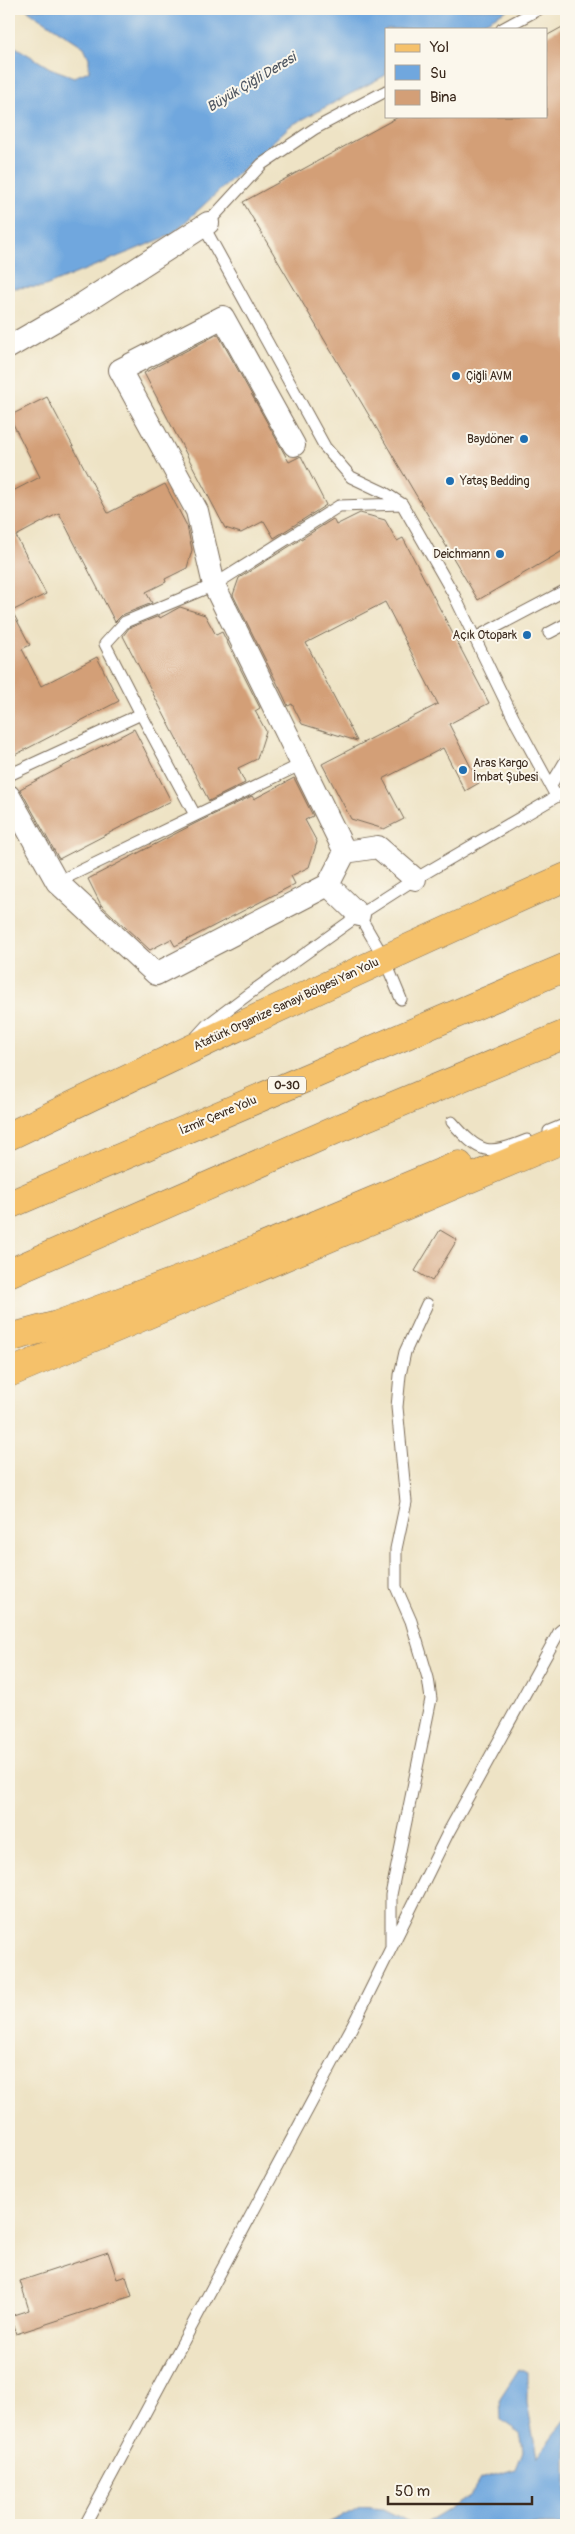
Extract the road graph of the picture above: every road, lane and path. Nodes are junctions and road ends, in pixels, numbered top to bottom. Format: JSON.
{"nodes":[{"id":1,"x":539,"y":9,"type":"edge"},
{"id":2,"x":504,"y":28,"type":"edge"},
{"id":3,"x":385,"y":92,"type":"edge"},
{"id":4,"x":208,"y":223,"type":"junction"},
{"id":5,"x":9,"y":347,"type":"edge"},
{"id":6,"x":294,"y":445,"type":"dead end"},
{"id":7,"x":402,"y":504,"type":"junction"},
{"id":8,"x":214,"y":585,"type":"junction"},
{"id":9,"x":566,"y":590,"type":"edge"},
{"id":10,"x":566,"y":624,"type":"edge"},
{"id":11,"x":549,"y":633,"type":"dead end"},
{"id":12,"x":475,"y":638,"type":"junction"},
{"id":13,"x":142,"y":714,"type":"junction"},
{"id":14,"x":566,"y":760,"type":"edge"},
{"id":15,"x":302,"y":764,"type":"junction"},
{"id":16,"x":9,"y":775,"type":"edge"},
{"id":17,"x":551,"y":785,"type":"junction"},
{"id":18,"x":561,"y":793,"type":"edge"},
{"id":19,"x":9,"y":796,"type":"edge"},
{"id":20,"x":195,"y":815,"type":"junction"},
{"id":21,"x":345,"y":852,"type":"junction"},
{"id":22,"x":566,"y":877,"type":"edge"},
{"id":23,"x":415,"y":879,"type":"junction"},
{"id":24,"x":57,"y":882,"type":"junction"},
{"id":25,"x":328,"y":885,"type":"junction"},
{"id":26,"x":359,"y":915,"type":"junction"},
{"id":27,"x":384,"y":958,"type":"junction"},
{"id":28,"x":566,"y":967,"type":"edge"},
{"id":29,"x":401,"y":999,"type":"dead end"},
{"id":30,"x":566,"y":1034,"type":"edge"},
{"id":31,"x":180,"y":1053,"type":"junction"},
{"id":32,"x":452,"y":1122,"type":"dead end"},
{"id":33,"x":566,"y":1124,"type":"edge"},
{"id":34,"x":9,"y":1136,"type":"edge"},
{"id":35,"x":566,"y":1138,"type":"edge"},
{"id":36,"x":459,"y":1165,"type":"dead end"},
{"id":37,"x":9,"y":1205,"type":"edge"},
{"id":38,"x":9,"y":1272,"type":"edge"},
{"id":39,"x":427,"y":1304,"type":"dead end"},
{"id":40,"x":9,"y":1338,"type":"edge"},
{"id":41,"x":9,"y":1372,"type":"edge"},
{"id":42,"x":566,"y":1626,"type":"edge"},
{"id":43,"x":391,"y":1949,"type":"junction"},
{"id":44,"x":85,"y":2525,"type":"edge"}],
"edges":[{"from":1,"to":2,"type":"lane"},
{"from":3,"to":4,"type":"lane"},
{"from":4,"to":5,"type":"street"},
{"from":4,"to":7,"type":"lane"},
{"from":6,"to":8,"type":"street"},
{"from":7,"to":8,"type":"lane"},
{"from":7,"to":12,"type":"lane"},
{"from":8,"to":13,"type":"lane"},
{"from":8,"to":15,"type":"street"},
{"from":9,"to":12,"type":"lane"},
{"from":10,"to":11,"type":"lane"},
{"from":12,"to":17,"type":"lane"},
{"from":13,"to":16,"type":"lane"},
{"from":13,"to":20,"type":"lane"},
{"from":14,"to":17,"type":"lane"},
{"from":15,"to":20,"type":"lane"},
{"from":15,"to":21,"type":"street"},
{"from":17,"to":18,"type":"lane"},
{"from":18,"to":23,"type":"lane"},
{"from":19,"to":24,"type":"street"},
{"from":20,"to":24,"type":"lane"},
{"from":21,"to":23,"type":"street"},
{"from":21,"to":25,"type":"street"},
{"from":22,"to":27,"type":"main road","name":"Atatürk Organize Sanayi Bölgesi Yan Yolu"},
{"from":23,"to":26,"type":"lane"},
{"from":24,"to":25,"type":"street"},
{"from":25,"to":26,"type":"street"},
{"from":26,"to":27,"type":"lane"},
{"from":26,"to":31,"type":"lane"},
{"from":27,"to":29,"type":"lane"},
{"from":27,"to":31,"type":"main road","name":"Atatürk Organize Sanayi Bölgesi Yan Yolu"},
{"from":28,"to":37,"type":"main road","name":"İzmir Çevre Yolu","number":"O-30"},
{"from":30,"to":38,"type":"main road"},
{"from":31,"to":34,"type":"main road","name":"Atatürk Organize Sanayi Bölgesi Yan Yolu"},
{"from":32,"to":33,"type":"lane"},
{"from":35,"to":41,"type":"main road"},
{"from":36,"to":40,"type":"main road"},
{"from":39,"to":43,"type":"lane"},
{"from":42,"to":43,"type":"lane"},
{"from":43,"to":44,"type":"lane"}]}
